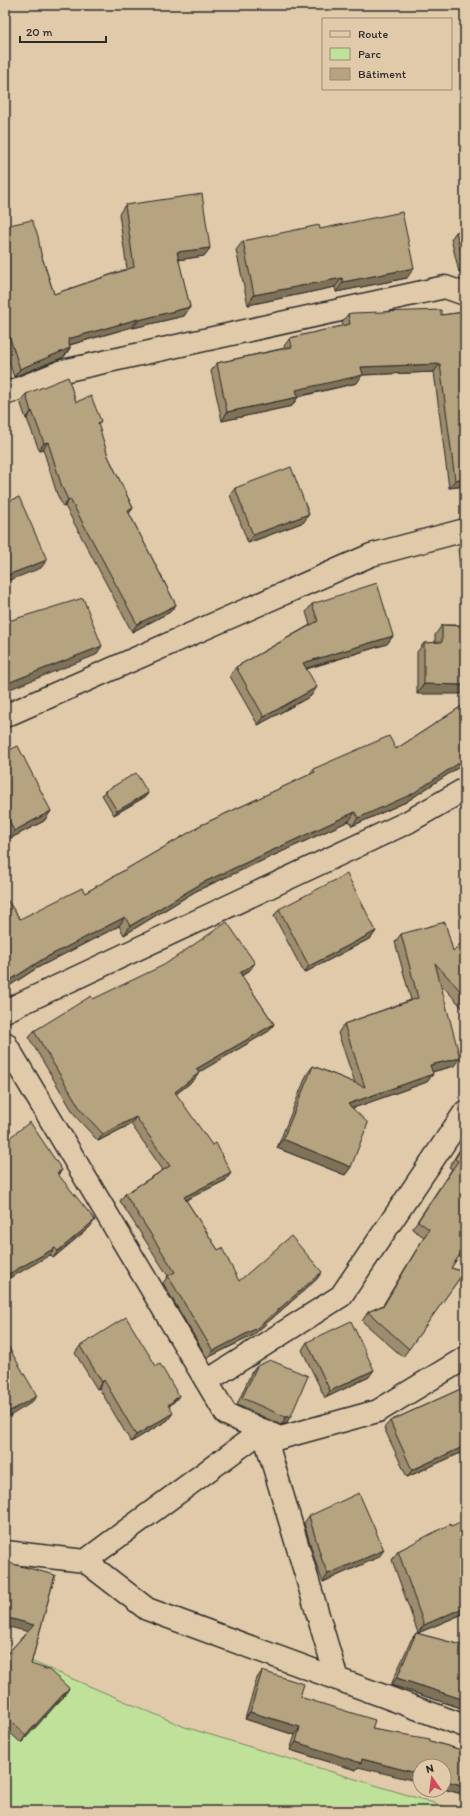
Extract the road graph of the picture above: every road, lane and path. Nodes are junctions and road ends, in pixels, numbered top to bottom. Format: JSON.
{"nodes":[{"id":1,"x":465,"y":294,"type":"edge"},
{"id":2,"x":5,"y":394,"type":"edge"},
{"id":3,"x":465,"y":530,"type":"edge"},
{"id":4,"x":5,"y":716,"type":"edge"},
{"id":5,"x":465,"y":789,"type":"edge"},
{"id":6,"x":5,"y":1011,"type":"edge"},
{"id":7,"x":5,"y":1043,"type":"edge"},
{"id":8,"x":465,"y":1112,"type":"edge"},
{"id":9,"x":465,"y":1358,"type":"edge"},
{"id":10,"x":207,"y":1381,"type":"junction"},
{"id":11,"x":263,"y":1430,"type":"junction"},
{"id":12,"x":5,"y":1552,"type":"edge"},
{"id":13,"x":85,"y":1561,"type":"junction"},
{"id":14,"x":337,"y":1679,"type":"junction"},
{"id":15,"x":465,"y":1726,"type":"edge"}],
"edges":[{"from":1,"to":2,"type":"street"},
{"from":3,"to":4,"type":"street"},
{"from":5,"to":6,"type":"street"},
{"from":7,"to":10,"type":"street"},
{"from":8,"to":10,"type":"street"},
{"from":9,"to":11,"type":"street"},
{"from":10,"to":11,"type":"street"},
{"from":11,"to":13,"type":"street"},
{"from":11,"to":14,"type":"street"},
{"from":12,"to":13,"type":"street"},
{"from":13,"to":14,"type":"street"},
{"from":14,"to":15,"type":"street"}]}
